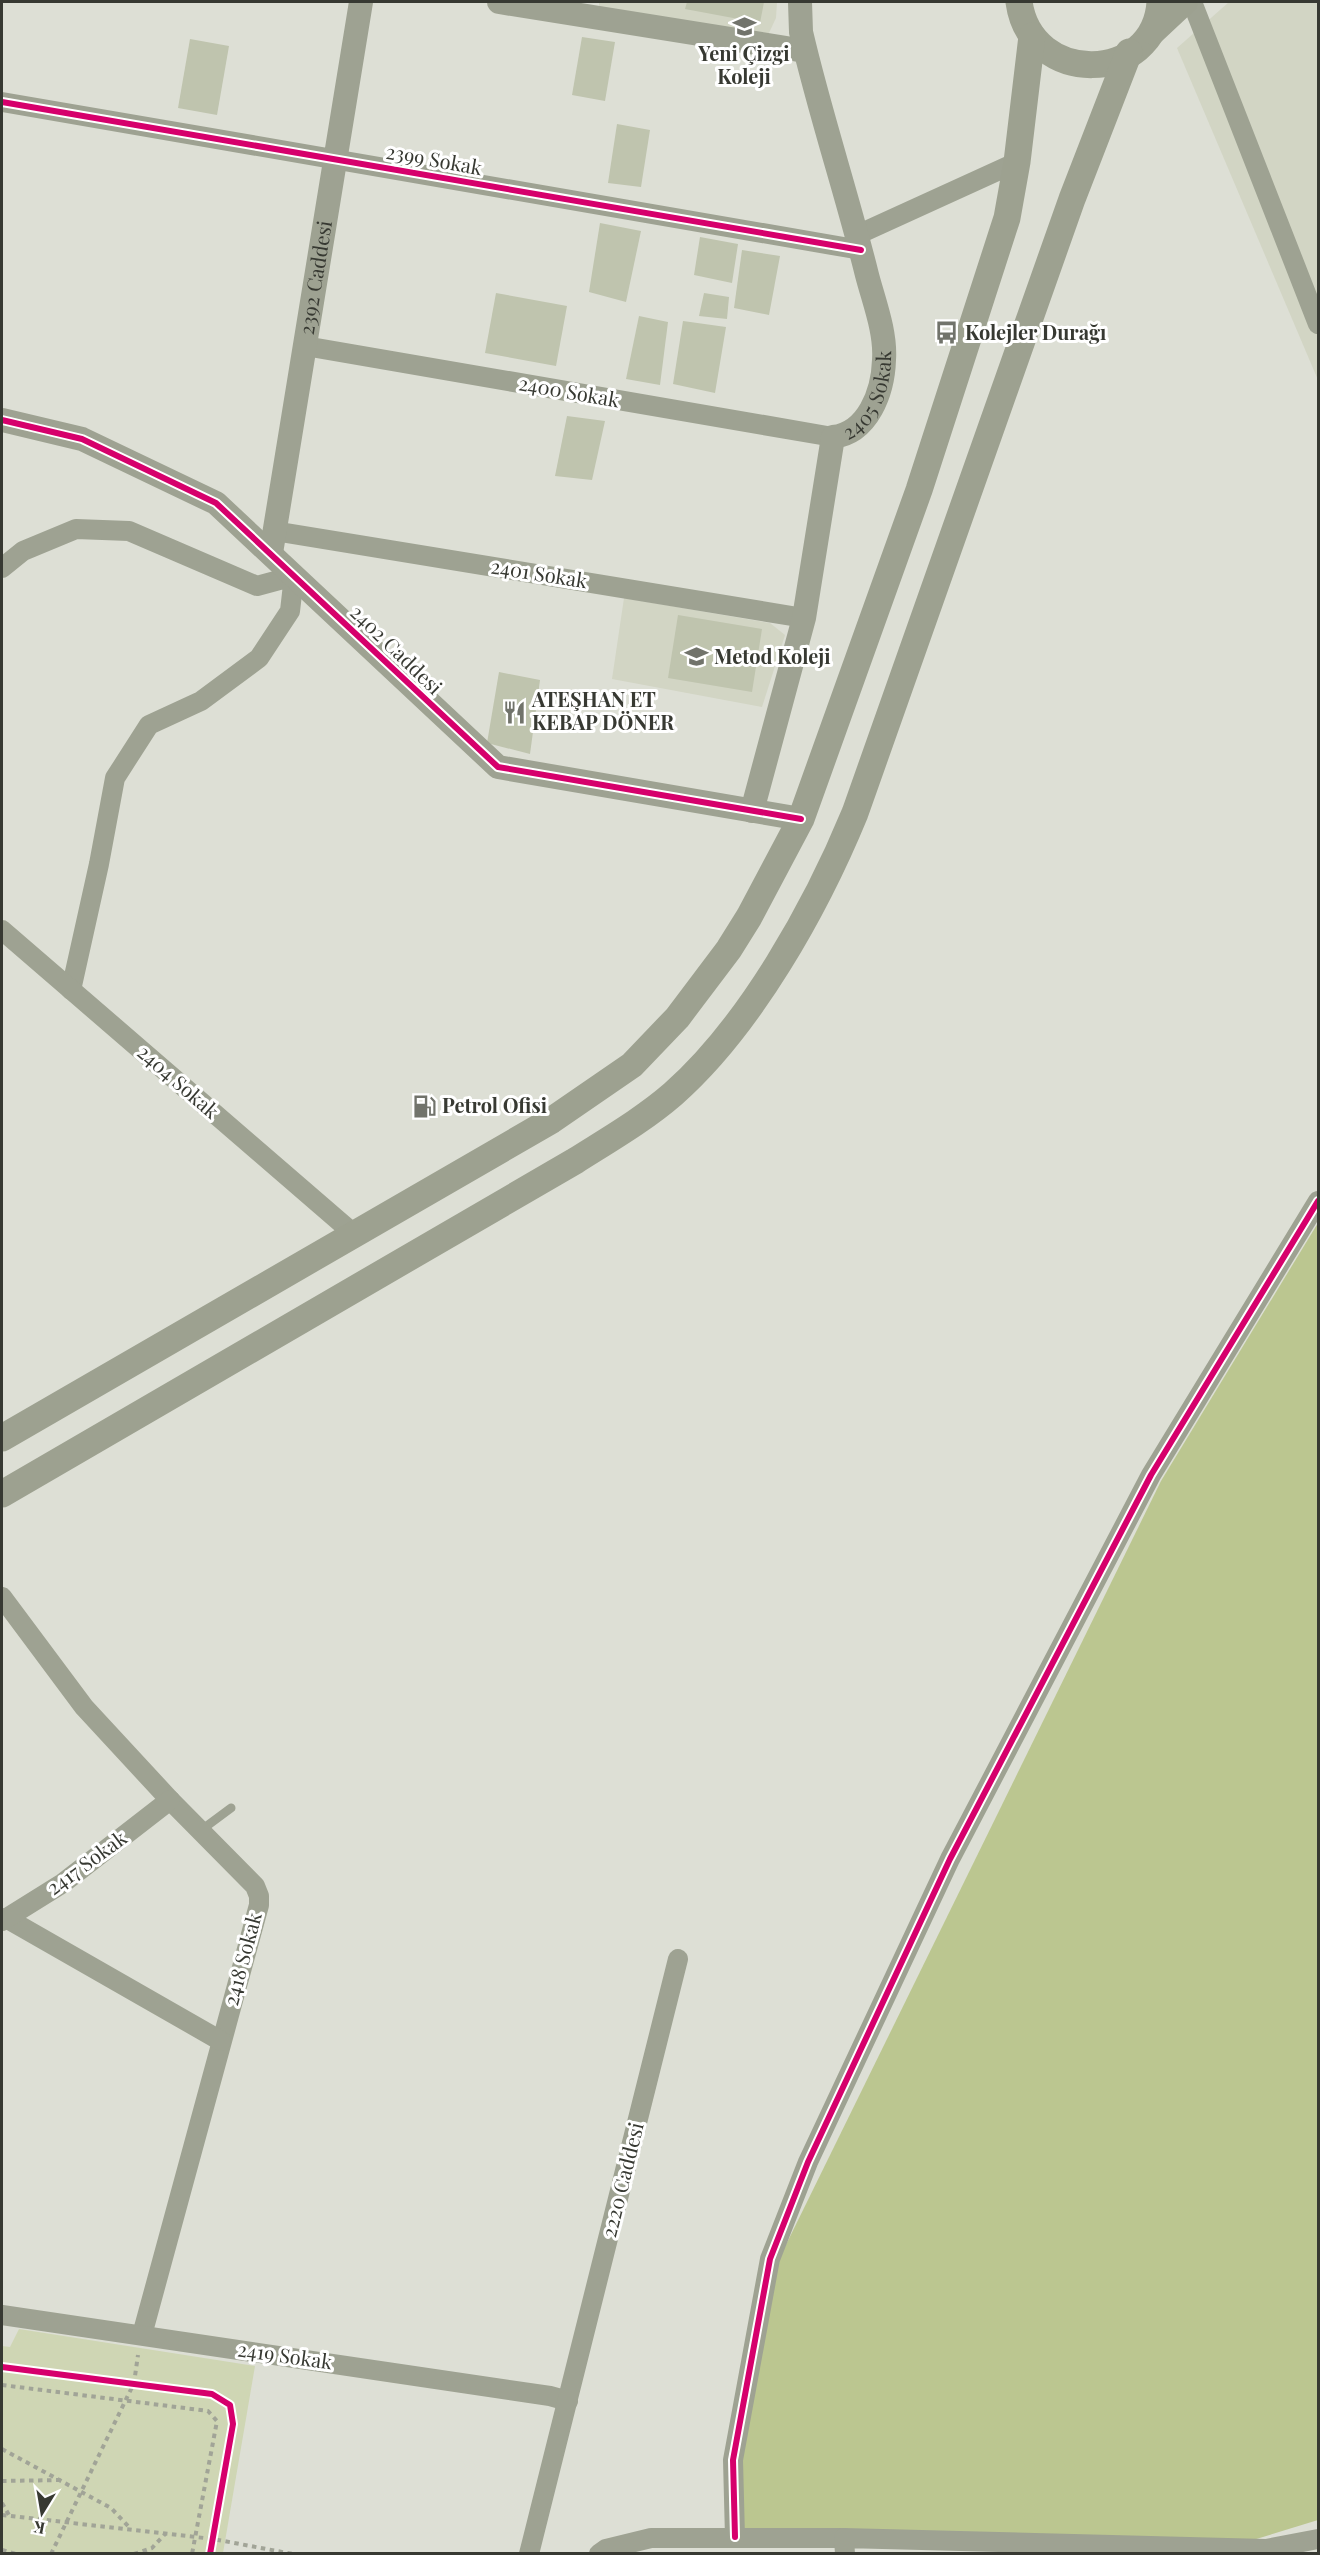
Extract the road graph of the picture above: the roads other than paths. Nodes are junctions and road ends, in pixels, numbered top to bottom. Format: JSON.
{"nodes":[{"id":1,"x":362,"y":2,"type":"edge"},
{"id":2,"x":499,"y":2,"type":"edge"},
{"id":3,"x":800,"y":2,"type":"edge"},
{"id":4,"x":1019,"y":2,"type":"edge"},
{"id":5,"x":1160,"y":2,"type":"edge"},
{"id":6,"x":1184,"y":2,"type":"edge"},
{"id":7,"x":1192,"y":2,"type":"edge"},
{"id":8,"x":1032,"y":36,"type":"junction"},
{"id":9,"x":1137,"y":45,"type":"junction"},
{"id":10,"x":805,"y":51,"type":"junction"},
{"id":11,"x":2,"y":102,"type":"edge"},
{"id":12,"x":335,"y":160,"type":"junction"},
{"id":13,"x":1017,"y":162,"type":"junction"},
{"id":14,"x":859,"y":243,"type":"junction"},
{"id":15,"x":1318,"y":324,"type":"edge"},
{"id":16,"x":305,"y":346,"type":"junction"},
{"id":17,"x":2,"y":420,"type":"edge"},
{"id":18,"x":833,"y":437,"type":"junction"},
{"id":19,"x":273,"y":542,"type":"junction"},
{"id":20,"x":2,"y":568,"type":"edge"},
{"id":21,"x":294,"y":576,"type":"junction"},
{"id":22,"x":804,"y":618,"type":"junction"},
{"id":23,"x":752,"y":811,"type":"junction"},
{"id":24,"x":801,"y":819,"type":"junction"},
{"id":25,"x":2,"y":930,"type":"edge"},
{"id":26,"x":70,"y":990,"type":"junction"},
{"id":27,"x":1318,"y":1201,"type":"edge"},
{"id":28,"x":354,"y":1234,"type":"junction"},
{"id":29,"x":2,"y":1438,"type":"edge"},
{"id":30,"x":2,"y":1494,"type":"edge"},
{"id":31,"x":2,"y":1597,"type":"edge"},
{"id":32,"x":170,"y":1800,"type":"junction"},
{"id":33,"x":231,"y":1808,"type":"dead end"},
{"id":34,"x":200,"y":1831,"type":"junction"},
{"id":35,"x":4,"y":1920,"type":"edge"},
{"id":36,"x":678,"y":1959,"type":"dead end"},
{"id":37,"x":221,"y":2041,"type":"junction"},
{"id":38,"x":2,"y":2315,"type":"edge"},
{"id":39,"x":142,"y":2335,"type":"junction"},
{"id":40,"x":568,"y":2401,"type":"junction"},
{"id":41,"x":735,"y":2537,"type":"junction"},
{"id":42,"x":1318,"y":2539,"type":"edge"},
{"id":43,"x":844,"y":2546,"type":"edge"},
{"id":44,"x":529,"y":2553,"type":"edge"},
{"id":45,"x":599,"y":2553,"type":"edge"}],
"edges":[{"from":1,"to":12,"type":"street","name":"2392 Caddesi"},
{"from":2,"to":10,"type":"street"},
{"from":3,"to":10,"type":"street","name":"2405 Sokak"},
{"from":4,"to":8,"type":"main road"},
{"from":5,"to":9,"type":"main road"},
{"from":6,"to":9,"type":"main road"},
{"from":7,"to":15,"type":"street"},
{"from":8,"to":9,"type":"main road"},
{"from":8,"to":13,"type":"main road"},
{"from":9,"to":30,"type":"main road"},
{"from":10,"to":14,"type":"street","name":"2405 Sokak"},
{"from":11,"to":12,"type":"street","name":"2399 Sokak"},
{"from":12,"to":14,"type":"street","name":"2399 Sokak"},
{"from":12,"to":16,"type":"street","name":"2392 Caddesi"},
{"from":13,"to":14,"type":"street"},
{"from":13,"to":24,"type":"main road"},
{"from":14,"to":18,"type":"street","name":"2405 Sokak"},
{"from":16,"to":18,"type":"street","name":"2400 Sokak"},
{"from":16,"to":19,"type":"street","name":"2392 Caddesi"},
{"from":17,"to":19,"type":"street","name":"2402 Caddesi"},
{"from":18,"to":22,"type":"street","name":"2405 Sokak"},
{"from":19,"to":21,"type":"street","name":"2402 Caddesi"},
{"from":19,"to":22,"type":"street","name":"2401 Sokak"},
{"from":20,"to":21,"type":"street"},
{"from":21,"to":23,"type":"street","name":"2402 Caddesi"},
{"from":21,"to":26,"type":"street"},
{"from":22,"to":23,"type":"street","name":"2405 Sokak"},
{"from":23,"to":24,"type":"street","name":"2402 Caddesi"},
{"from":24,"to":28,"type":"main road"},
{"from":25,"to":26,"type":"street","name":"2404 Sokak"},
{"from":26,"to":28,"type":"street","name":"2404 Sokak"},
{"from":27,"to":41,"type":"street"},
{"from":28,"to":29,"type":"main road"},
{"from":31,"to":32,"type":"street","name":"2418 Sokak"},
{"from":32,"to":34,"type":"street","name":"2418 Sokak"},
{"from":32,"to":35,"type":"street","name":"2417 Sokak"},
{"from":33,"to":34,"type":"lane"},
{"from":34,"to":37,"type":"street","name":"2418 Sokak"},
{"from":35,"to":37,"type":"street"},
{"from":36,"to":40,"type":"street","name":"2220 Caddesi"},
{"from":37,"to":39,"type":"street","name":"2418 Sokak"},
{"from":38,"to":39,"type":"street","name":"2419 Sokak"},
{"from":39,"to":40,"type":"street","name":"2419 Sokak"},
{"from":40,"to":44,"type":"street","name":"2220 Caddesi"},
{"from":41,"to":43,"type":"street"},
{"from":41,"to":45,"type":"street"},
{"from":42,"to":43,"type":"street"}]}
